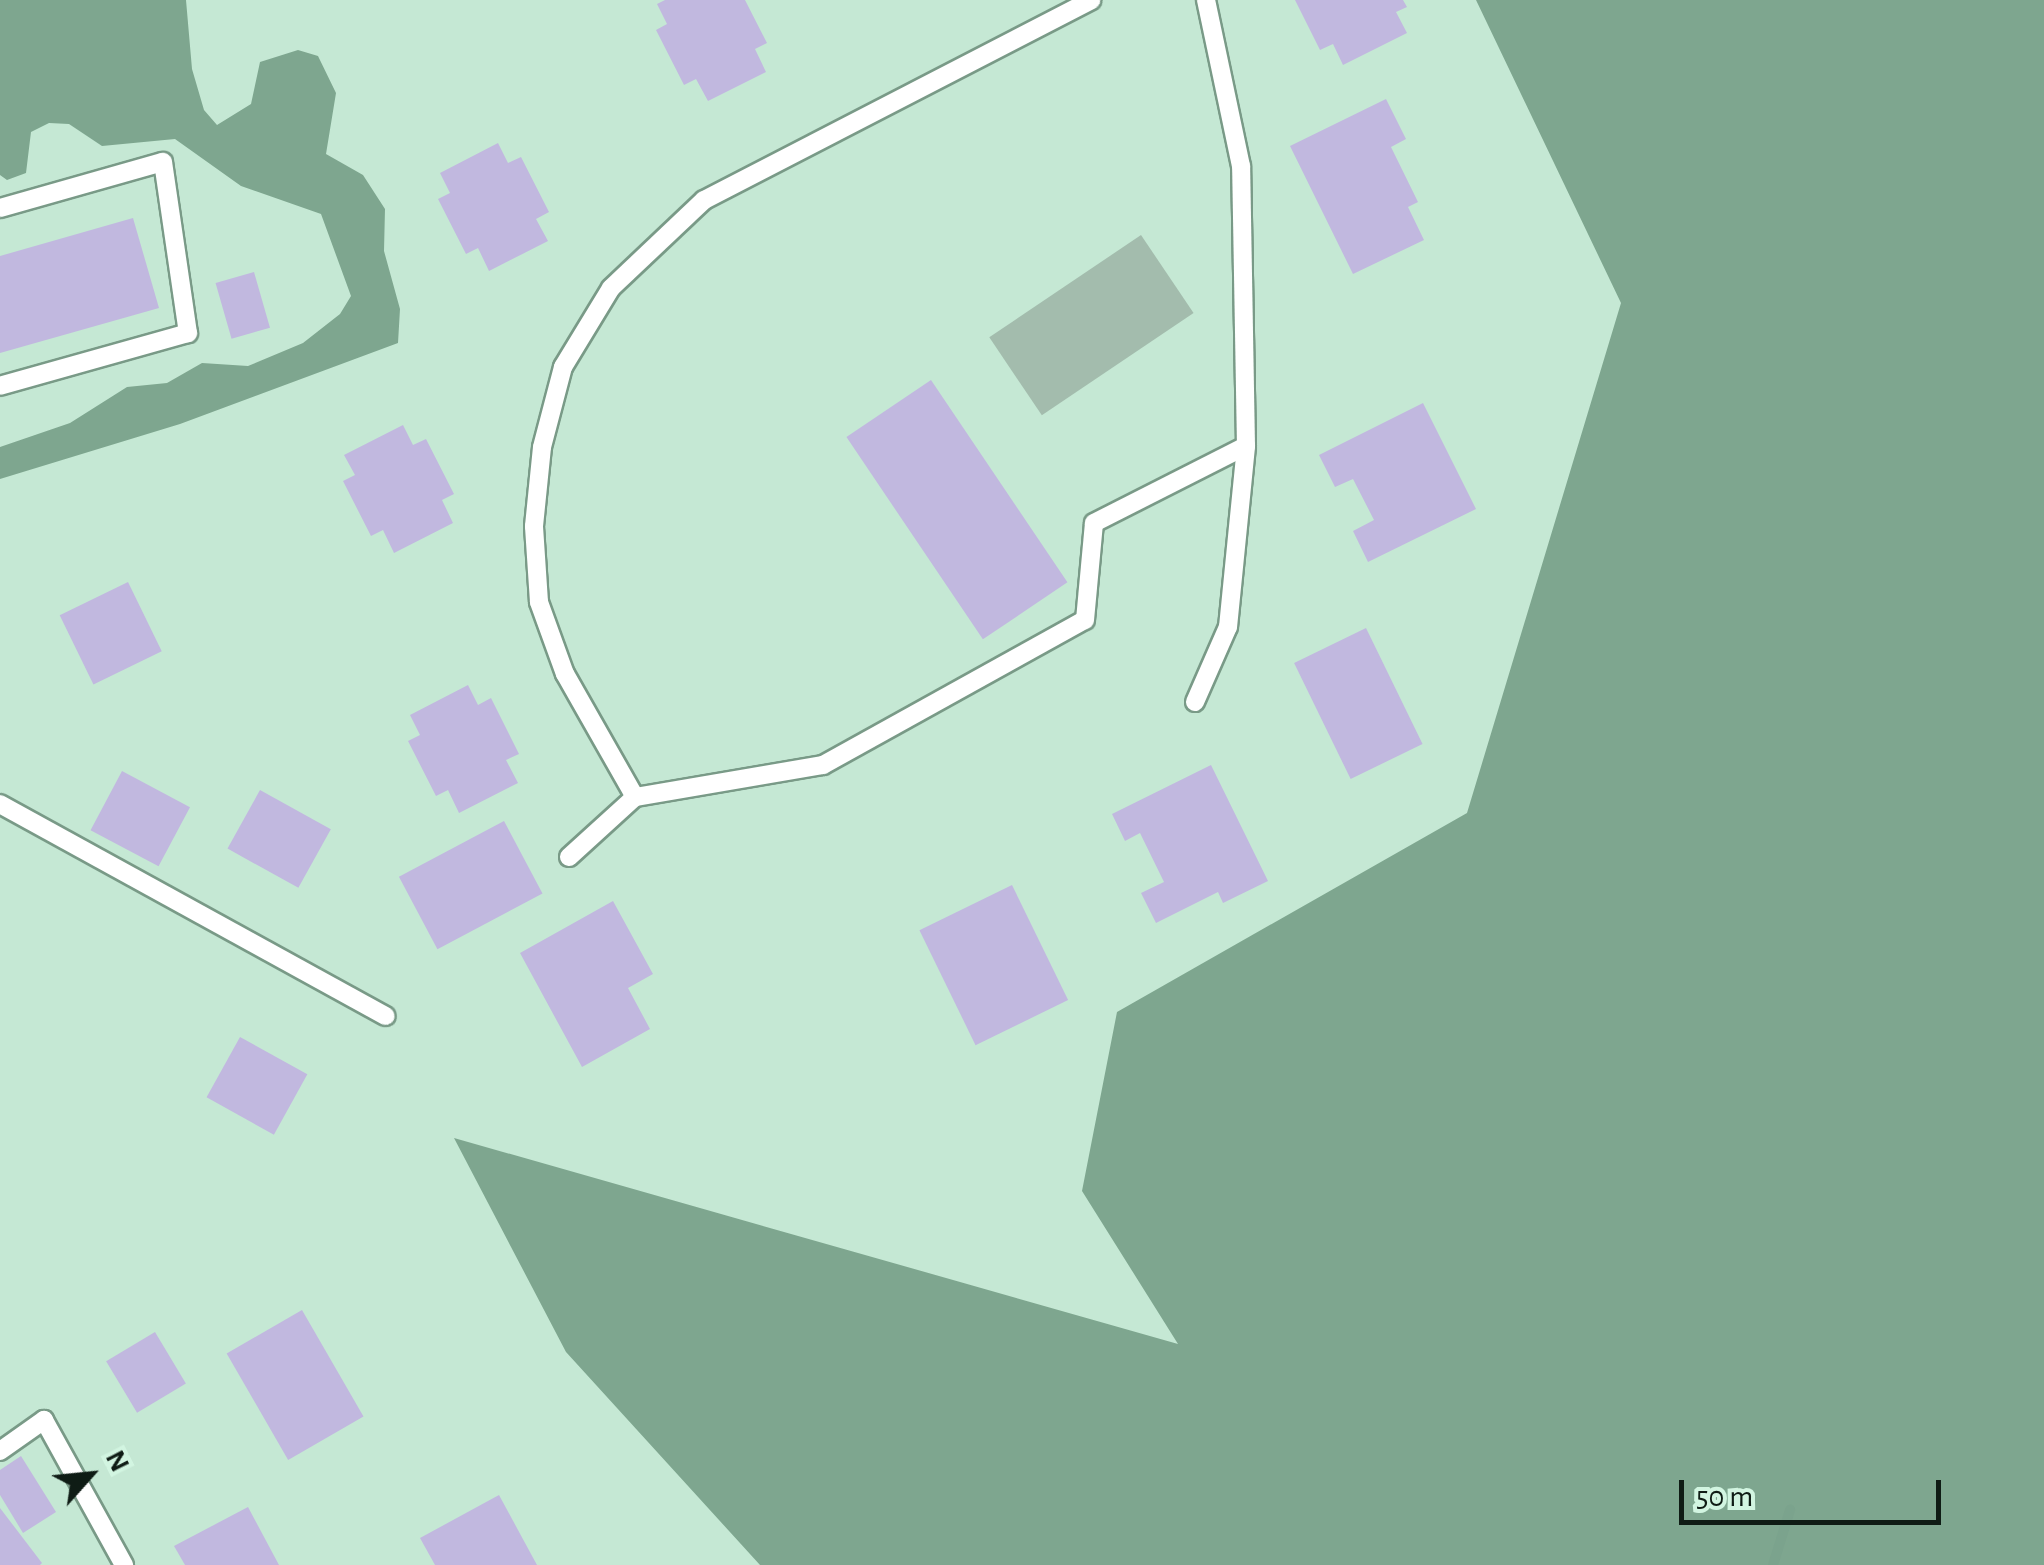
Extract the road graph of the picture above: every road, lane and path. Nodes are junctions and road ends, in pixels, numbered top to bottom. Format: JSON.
{"nodes":[{"id":1,"x":1091,"y":0,"type":"edge"},
{"id":2,"x":1206,"y":0,"type":"edge"},
{"id":3,"x":0,"y":208,"type":"edge"},
{"id":4,"x":0,"y":386,"type":"edge"},
{"id":5,"x":1246,"y":446,"type":"junction"},
{"id":6,"x":1195,"y":702,"type":"dead end"},
{"id":7,"x":635,"y":797,"type":"junction"},
{"id":8,"x":0,"y":804,"type":"edge"},
{"id":9,"x":569,"y":858,"type":"dead end"},
{"id":10,"x":385,"y":1016,"type":"dead end"},
{"id":11,"x":0,"y":1451,"type":"edge"},
{"id":12,"x":124,"y":1565,"type":"edge"}],
"edges":[{"from":1,"to":7,"type":"lane"},
{"from":2,"to":5,"type":"lane"},
{"from":3,"to":4,"type":"lane"},
{"from":5,"to":6,"type":"lane"},
{"from":5,"to":7,"type":"lane"},
{"from":7,"to":9,"type":"lane"},
{"from":8,"to":10,"type":"lane"},
{"from":11,"to":12,"type":"lane"}]}
